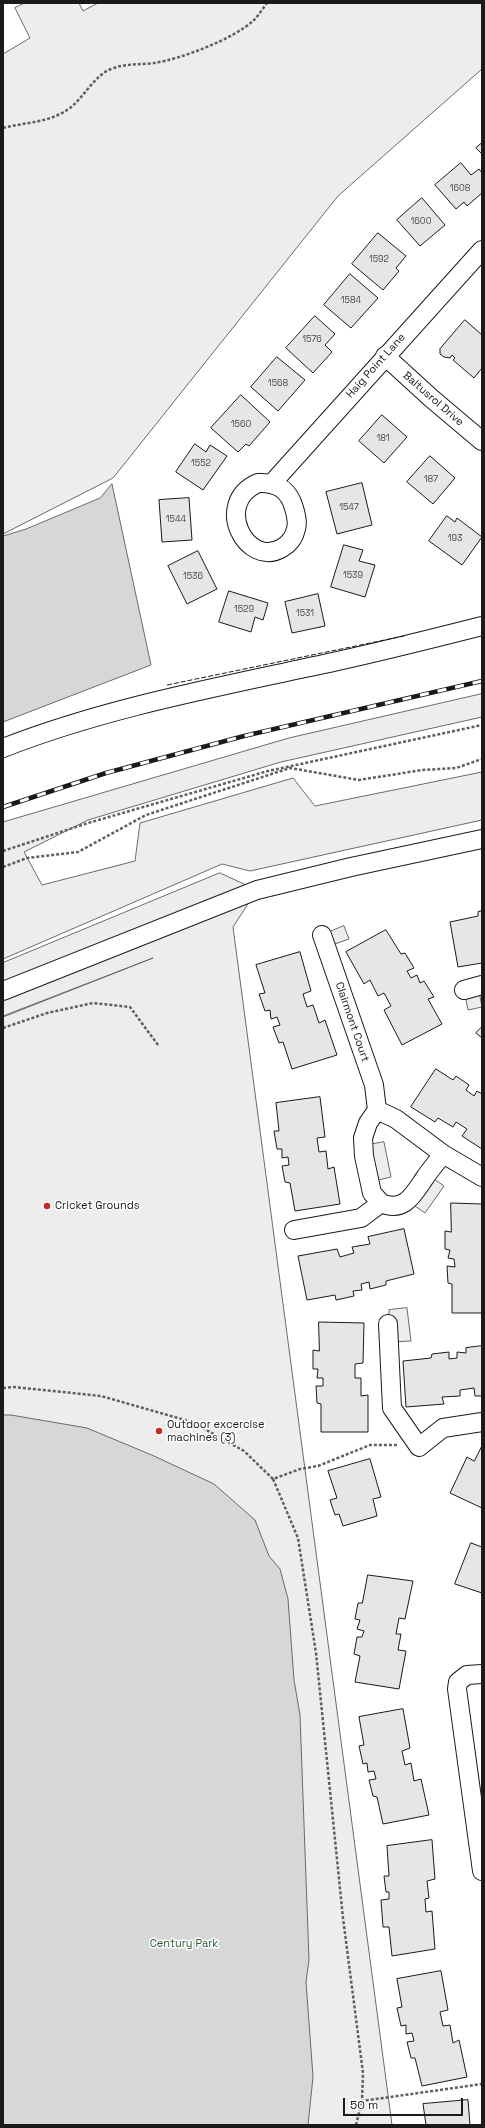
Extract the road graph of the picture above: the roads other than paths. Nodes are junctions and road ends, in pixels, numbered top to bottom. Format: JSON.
{"nodes":[{"id":1,"x":482,"y":250,"type":"edge"},
{"id":2,"x":385,"y":356,"type":"junction"},
{"id":3,"x":482,"y":441,"type":"edge"},
{"id":4,"x":274,"y":484,"type":"dead end"},
{"id":5,"x":482,"y":626,"type":"edge"},
{"id":6,"x":3,"y":748,"type":"edge"},
{"id":7,"x":482,"y":838,"type":"edge"},
{"id":8,"x":322,"y":935,"type":"dead end"},
{"id":9,"x":482,"y":985,"type":"edge"},
{"id":10,"x":464,"y":990,"type":"dead end"},
{"id":11,"x":3,"y":991,"type":"edge"},
{"id":12,"x":377,"y":1110,"type":"junction"},
{"id":13,"x":443,"y":1154,"type":"junction"},
{"id":14,"x":482,"y":1177,"type":"edge"},
{"id":15,"x":381,"y":1203,"type":"junction"},
{"id":16,"x":294,"y":1230,"type":"dead end"},
{"id":17,"x":388,"y":1324,"type":"dead end"},
{"id":18,"x":482,"y":1422,"type":"edge"},
{"id":19,"x":482,"y":1674,"type":"edge"},
{"id":20,"x":482,"y":1871,"type":"edge"}],
"edges":[{"from":1,"to":2,"type":"street","name":"Haig Point Lane"},
{"from":2,"to":3,"type":"street","name":"Baltusrol Drive"},
{"from":2,"to":4,"type":"street","name":"Haig Point Lane"},
{"from":5,"to":6,"type":"street"},
{"from":7,"to":11,"type":"street"},
{"from":8,"to":12,"type":"street","name":"Clairmont Court"},
{"from":9,"to":10,"type":"street"},
{"from":12,"to":13,"type":"street"},
{"from":12,"to":15,"type":"street"},
{"from":13,"to":14,"type":"street"},
{"from":13,"to":15,"type":"street"},
{"from":15,"to":16,"type":"street"},
{"from":17,"to":18,"type":"street"},
{"from":19,"to":20,"type":"street"}]}
